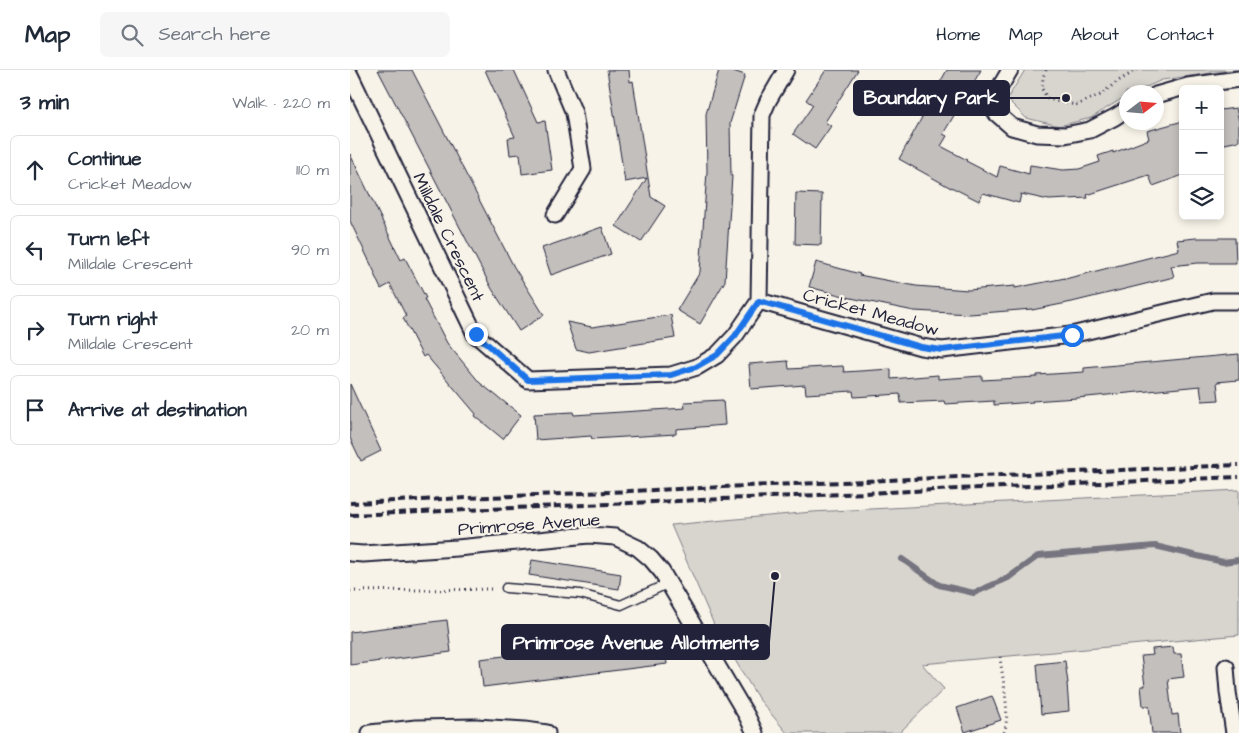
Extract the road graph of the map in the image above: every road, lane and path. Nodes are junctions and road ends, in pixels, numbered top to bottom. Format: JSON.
{"nodes":[{"id":1,"x":556,"y":70,"type":"edge"},
{"id":2,"x":786,"y":70,"type":"edge"},
{"id":3,"x":1010,"y":70,"type":"edge"},
{"id":4,"x":1046,"y":70,"type":"edge"},
{"id":5,"x":1137,"y":70,"type":"edge"},
{"id":6,"x":350,"y":75,"type":"edge"},
{"id":7,"x":1239,"y":80,"type":"edge"},
{"id":8,"x":1164,"y":93,"type":"edge"},
{"id":9,"x":1119,"y":114,"type":"edge"},
{"id":10,"x":555,"y":215,"type":"dead end"},
{"id":11,"x":759,"y":301,"type":"junction"},
{"id":12,"x":1239,"y":301,"type":"edge"},
{"id":13,"x":350,"y":553,"type":"edge"},
{"id":14,"x":668,"y":583,"type":"junction"},
{"id":15,"x":506,"y":588,"type":"joint"},
{"id":16,"x":350,"y":590,"type":"edge"},
{"id":17,"x":1000,"y":657,"type":"dead end"},
{"id":18,"x":1226,"y":666,"type":"dead end"},
{"id":19,"x":370,"y":733,"type":"edge"},
{"id":20,"x":548,"y":733,"type":"edge"},
{"id":21,"x":755,"y":733,"type":"edge"},
{"id":22,"x":1004,"y":733,"type":"edge"},
{"id":23,"x":1234,"y":733,"type":"edge"}],
"edges":[{"from":1,"to":10,"type":"street"},
{"from":2,"to":11,"type":"street"},
{"from":3,"to":9,"type":"street"},
{"from":4,"to":5,"type":"path"},
{"from":6,"to":11,"type":"street","name":"Milldale Crescent"},
{"from":7,"to":8,"type":"street"},
{"from":11,"to":12,"type":"street","name":"Cricket Meadow"},
{"from":13,"to":14,"type":"street","name":"Primrose Avenue"},
{"from":14,"to":15,"type":"lane"},
{"from":14,"to":21,"type":"street","name":"Primrose Avenue"},
{"from":15,"to":16,"type":"path"},
{"from":17,"to":22,"type":"path"},
{"from":18,"to":23,"type":"street"},
{"from":19,"to":20,"type":"street"}]}
